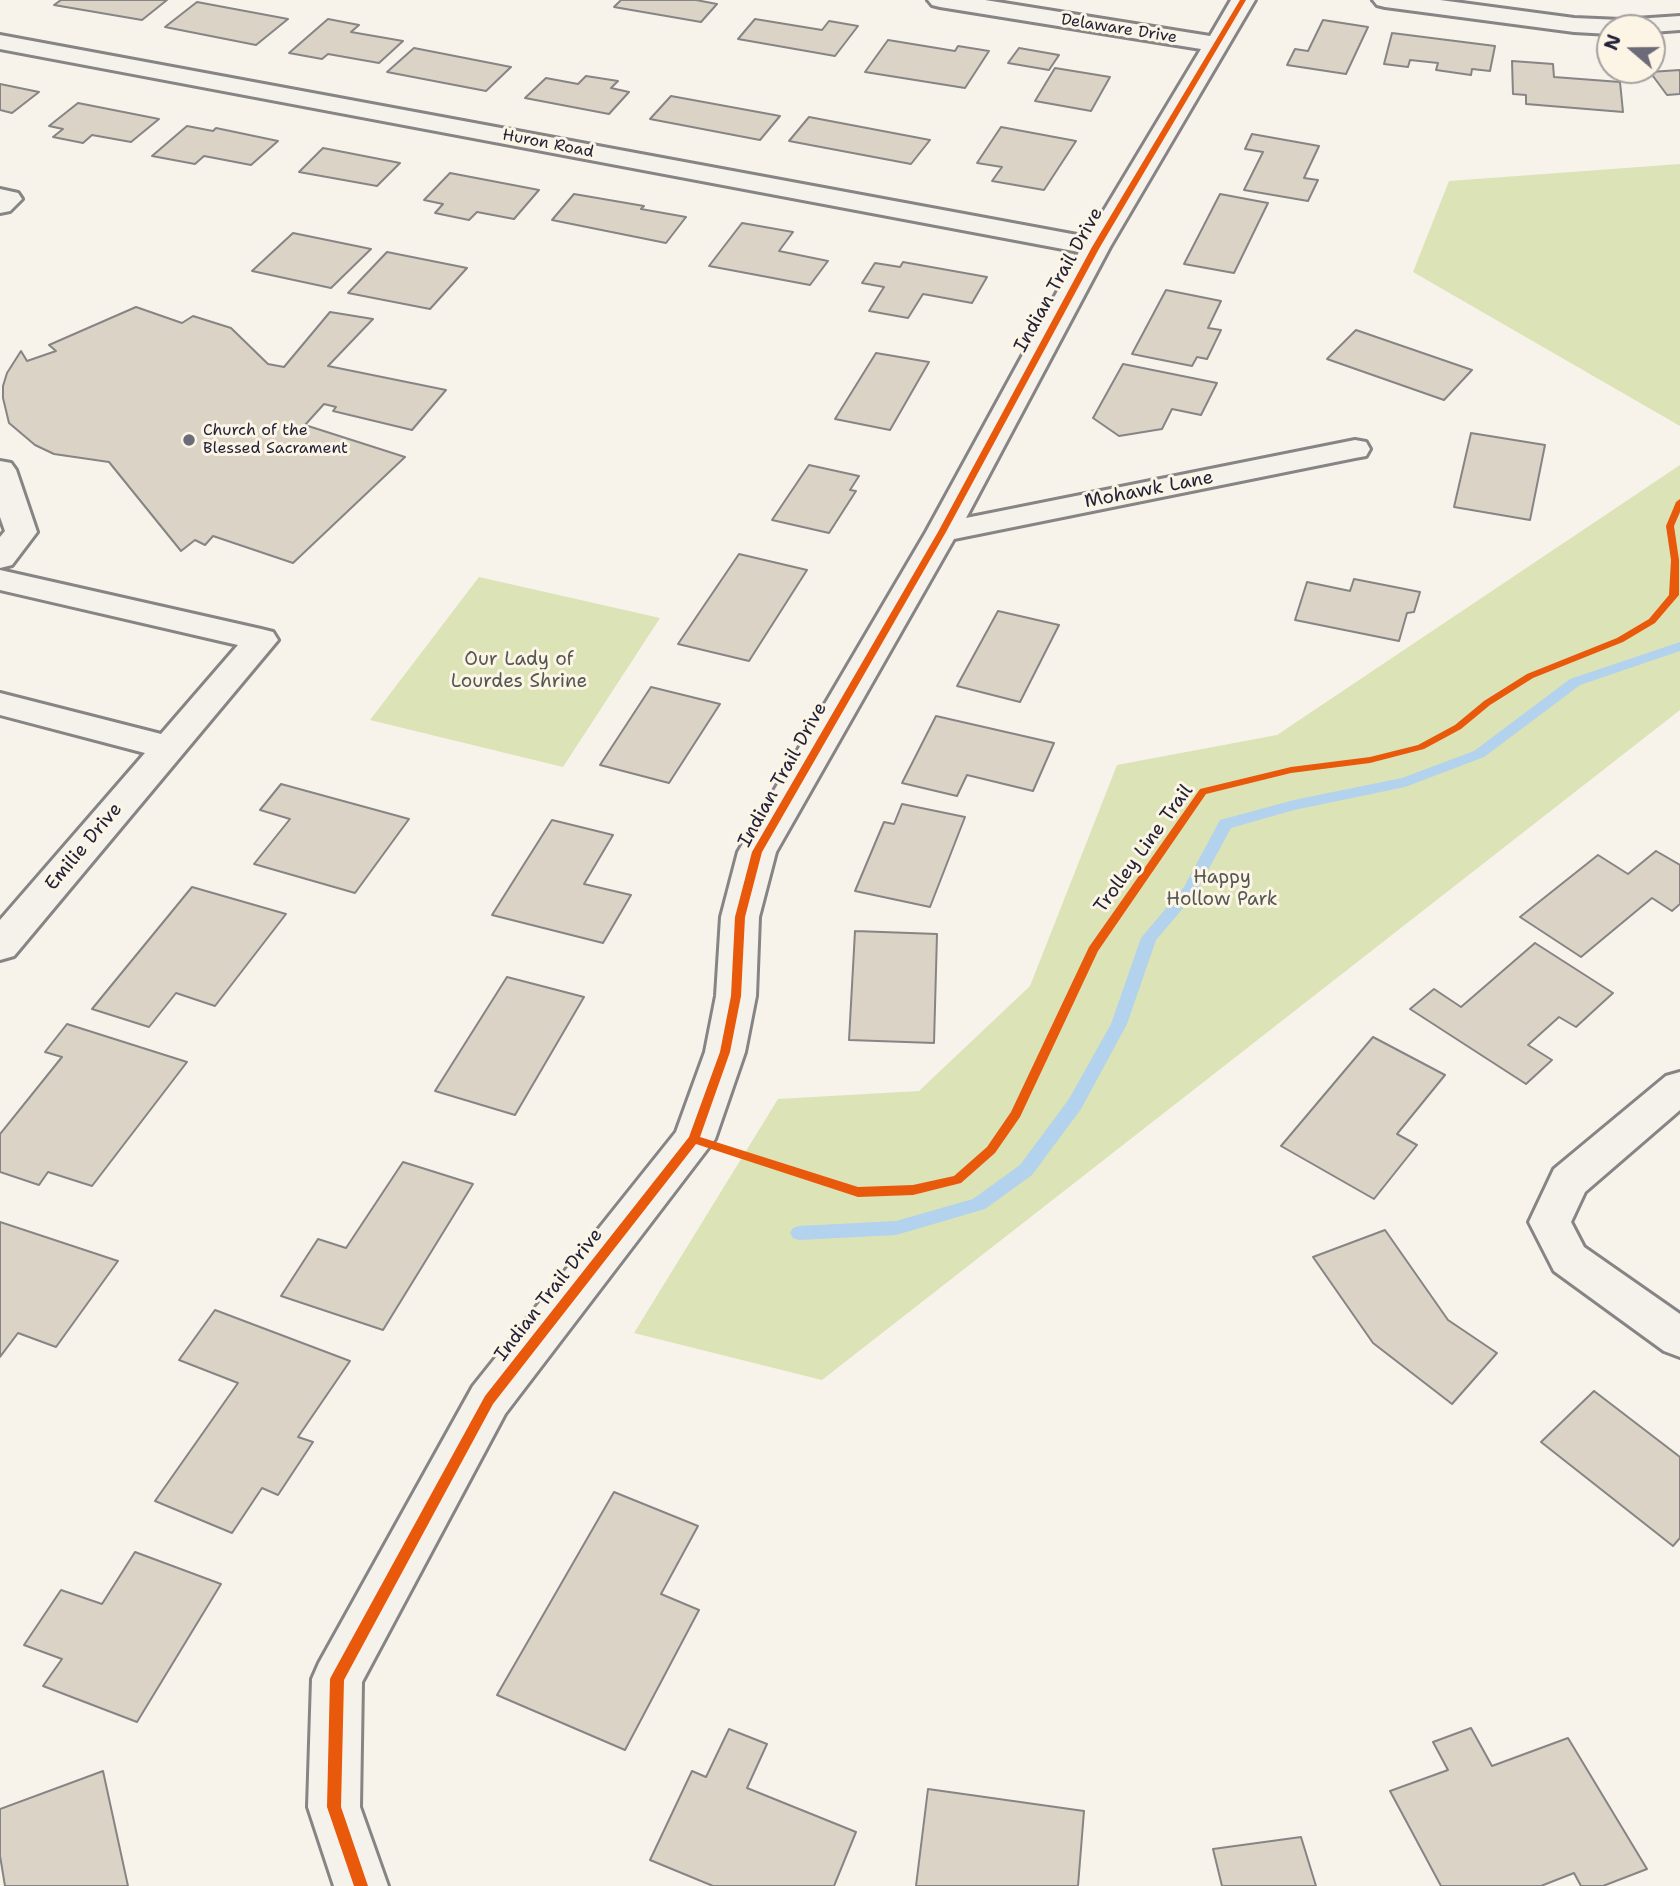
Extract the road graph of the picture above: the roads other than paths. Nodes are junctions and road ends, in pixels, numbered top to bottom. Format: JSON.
{"nodes":[{"id":1,"x":940,"y":0,"type":"edge"},
{"id":2,"x":1243,"y":0,"type":"edge"},
{"id":3,"x":1385,"y":0,"type":"edge"},
{"id":4,"x":1680,"y":23,"type":"edge"},
{"id":5,"x":0,"y":41,"type":"edge"},
{"id":6,"x":1216,"y":44,"type":"junction"},
{"id":7,"x":0,"y":197,"type":"edge"},
{"id":8,"x":0,"y":205,"type":"edge"},
{"id":9,"x":1096,"y":247,"type":"junction"},
{"id":10,"x":1355,"y":449,"type":"dead end"},
{"id":11,"x":4,"y":497,"type":"edge"},
{"id":12,"x":942,"y":532,"type":"junction"},
{"id":13,"x":4,"y":580,"type":"edge"},
{"id":14,"x":0,"y":704,"type":"edge"},
{"id":15,"x":167,"y":747,"type":"junction"},
{"id":16,"x":0,"y":946,"type":"edge"},
{"id":17,"x":1680,"y":1087,"type":"edge"},
{"id":18,"x":1680,"y":1338,"type":"edge"},
{"id":19,"x":361,"y":1886,"type":"edge"}],
"edges":[{"from":1,"to":6,"type":"street","name":"Delaware Drive"},
{"from":2,"to":6,"type":"street","name":"Indian Trail Drive"},
{"from":3,"to":4,"type":"street"},
{"from":5,"to":9,"type":"street","name":"Huron Road"},
{"from":6,"to":9,"type":"street","name":"Indian Trail Drive"},
{"from":7,"to":8,"type":"street"},
{"from":9,"to":12,"type":"street","name":"Indian Trail Drive"},
{"from":10,"to":12,"type":"street","name":"Mohawk Lane"},
{"from":11,"to":13,"type":"street"},
{"from":12,"to":19,"type":"street","name":"Indian Trail Drive"},
{"from":13,"to":15,"type":"street","name":"Emilie Drive"},
{"from":14,"to":15,"type":"street"},
{"from":15,"to":16,"type":"street","name":"Emilie Drive"},
{"from":17,"to":18,"type":"street"}]}
